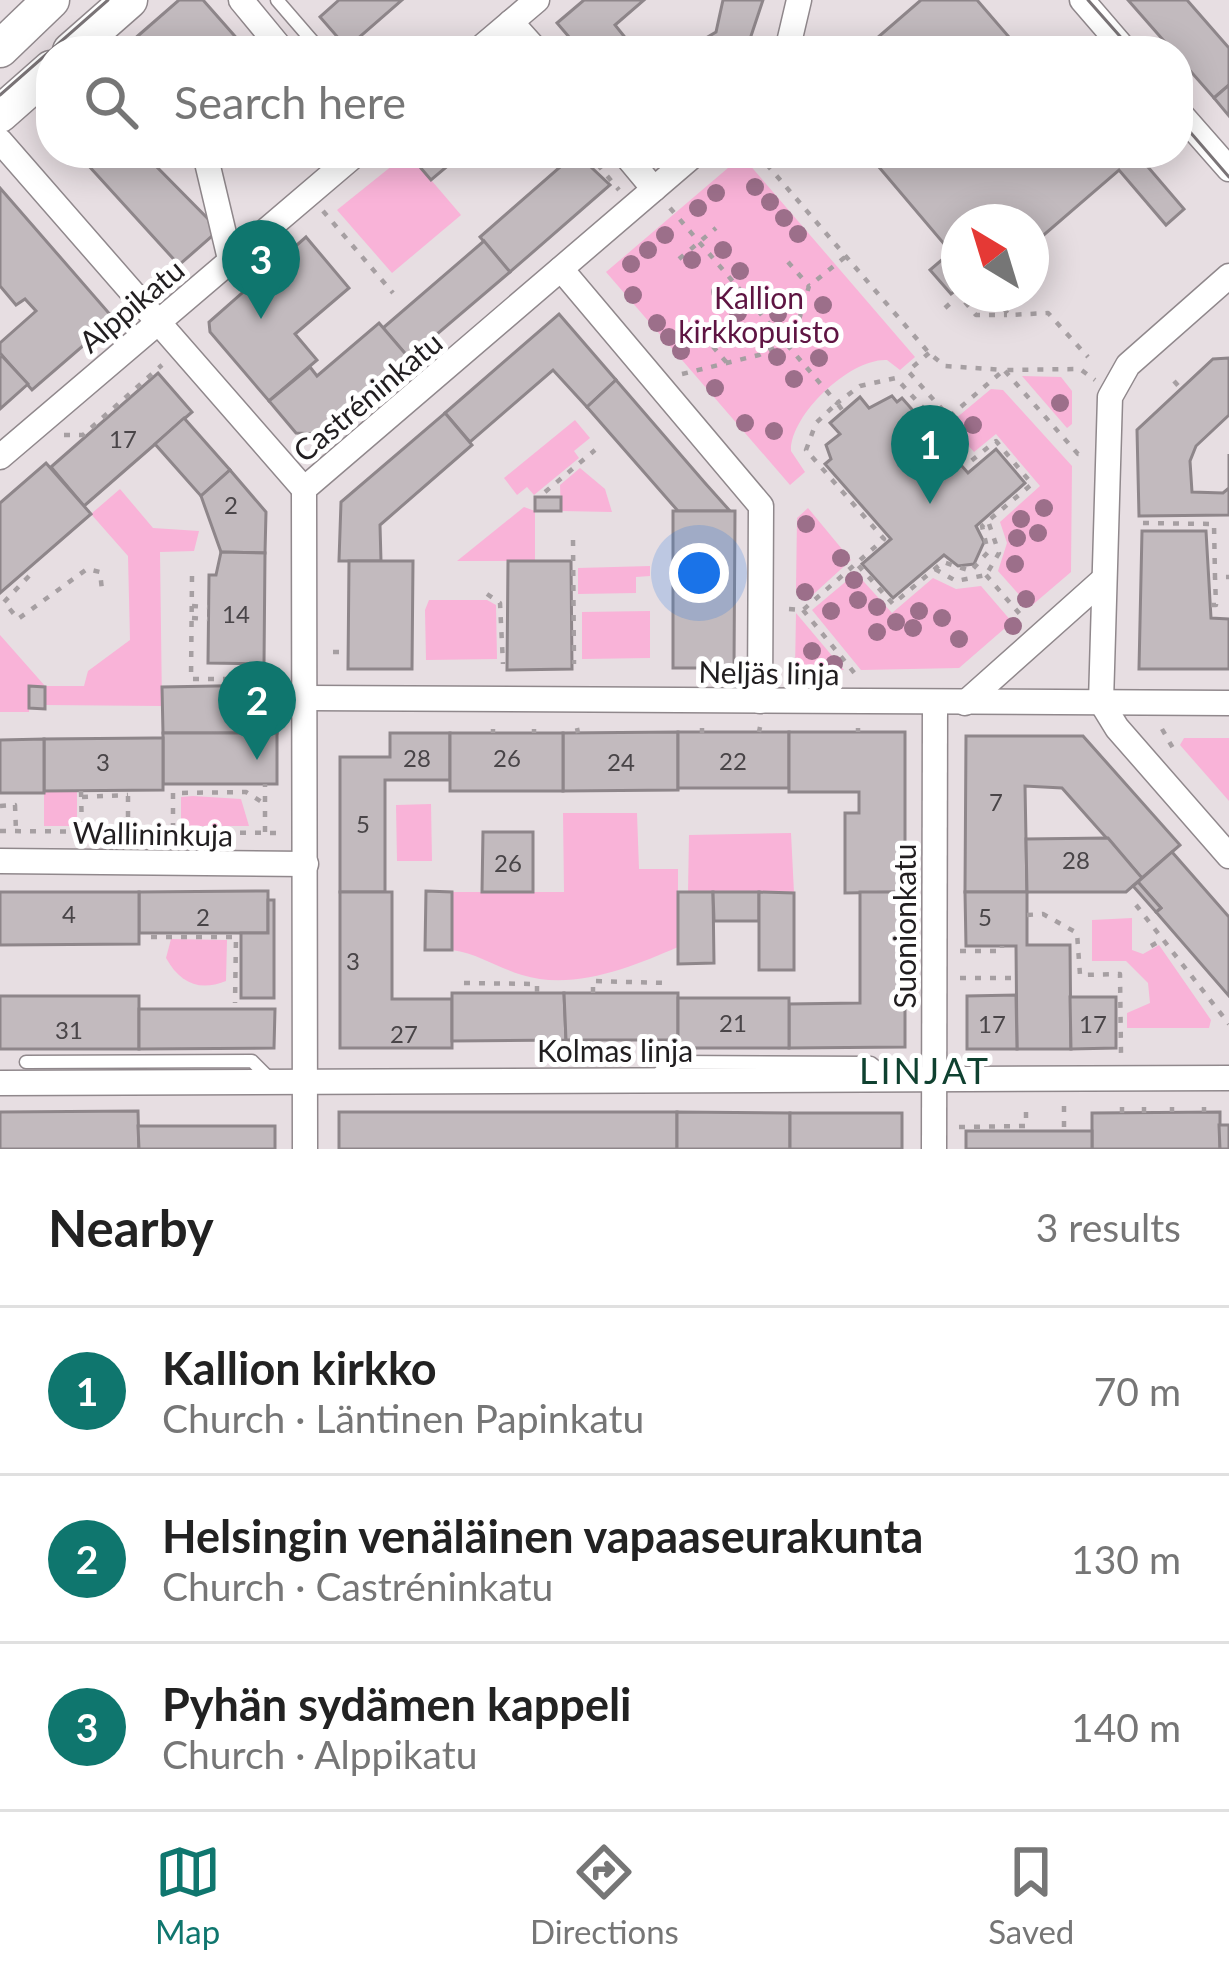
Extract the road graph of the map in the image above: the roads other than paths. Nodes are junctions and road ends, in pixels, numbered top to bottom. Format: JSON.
{"nodes":[{"id":1,"x":51,"y":0,"type":"edge"},
{"id":2,"x":129,"y":0,"type":"edge"},
{"id":3,"x":241,"y":0,"type":"edge"},
{"id":4,"x":277,"y":0,"type":"edge"},
{"id":5,"x":537,"y":0,"type":"edge"},
{"id":6,"x":799,"y":0,"type":"edge"},
{"id":7,"x":1082,"y":0,"type":"edge"},
{"id":8,"x":512,"y":22,"type":"junction"},
{"id":9,"x":88,"y":36,"type":"edge"},
{"id":10,"x":271,"y":36,"type":"edge"},
{"id":11,"x":308,"y":36,"type":"edge"},
{"id":12,"x":495,"y":36,"type":"edge"},
{"id":13,"x":524,"y":36,"type":"edge"},
{"id":14,"x":791,"y":36,"type":"edge"},
{"id":15,"x":1113,"y":36,"type":"edge"},
{"id":16,"x":0,"y":49,"type":"edge"},
{"id":17,"x":36,"y":82,"type":"edge"},
{"id":18,"x":0,"y":114,"type":"edge"},
{"id":19,"x":1193,"y":128,"type":"edge"},
{"id":20,"x":0,"y":141,"type":"edge"},
{"id":21,"x":209,"y":168,"type":"edge"},
{"id":22,"x":339,"y":168,"type":"edge"},
{"id":23,"x":636,"y":168,"type":"edge"},
{"id":24,"x":678,"y":168,"type":"edge"},
{"id":25,"x":1229,"y":169,"type":"edge"},
{"id":26,"x":654,"y":189,"type":"junction"},
{"id":27,"x":230,"y":260,"type":"junction"},
{"id":28,"x":561,"y":269,"type":"junction"},
{"id":29,"x":1229,"y":277,"type":"edge"},
{"id":30,"x":158,"y":320,"type":"junction"},
{"id":31,"x":0,"y":457,"type":"edge"},
{"id":32,"x":304,"y":488,"type":"junction"},
{"id":33,"x":1104,"y":579,"type":"junction"},
{"id":34,"x":308,"y":698,"type":"junction"},
{"id":35,"x":760,"y":701,"type":"junction"},
{"id":36,"x":1102,"y":702,"type":"junction"},
{"id":37,"x":934,"y":703,"type":"junction"},
{"id":38,"x":965,"y":703,"type":"junction"},
{"id":39,"x":1229,"y":703,"type":"edge"},
{"id":40,"x":1229,"y":856,"type":"edge"},
{"id":41,"x":0,"y":861,"type":"edge"},
{"id":42,"x":306,"y":865,"type":"junction"},
{"id":43,"x":26,"y":1062,"type":"dead end"},
{"id":44,"x":1229,"y":1078,"type":"edge"},
{"id":45,"x":270,"y":1079,"type":"junction"},
{"id":46,"x":305,"y":1079,"type":"junction"},
{"id":47,"x":892,"y":1079,"type":"junction"},
{"id":48,"x":935,"y":1080,"type":"junction"},
{"id":49,"x":652,"y":1081,"type":"junction"},
{"id":50,"x":0,"y":1083,"type":"edge"},
{"id":51,"x":305,"y":1149,"type":"edge"},
{"id":52,"x":934,"y":1149,"type":"edge"}],
"edges":[{"from":1,"to":16,"type":"main road"},
{"from":2,"to":9,"type":"main road"},
{"from":3,"to":10,"type":"street"},
{"from":4,"to":11,"type":"lane"},
{"from":5,"to":8,"type":"street"},
{"from":6,"to":14,"type":"street"},
{"from":7,"to":15,"type":"street"},
{"from":8,"to":12,"type":"street"},
{"from":8,"to":13,"type":"street"},
{"from":17,"to":18,"type":"main road"},
{"from":19,"to":25,"type":"street"},
{"from":20,"to":30,"type":"street"},
{"from":21,"to":27,"type":"street"},
{"from":22,"to":27,"type":"street","name":"Alppikatu"},
{"from":23,"to":26,"type":"street"},
{"from":24,"to":26,"type":"street","name":"Castréninkatu"},
{"from":26,"to":28,"type":"street","name":"Castréninkatu"},
{"from":27,"to":30,"type":"street","name":"Alppikatu"},
{"from":28,"to":32,"type":"street","name":"Castréninkatu"},
{"from":28,"to":35,"type":"street"},
{"from":29,"to":33,"type":"street"},
{"from":30,"to":31,"type":"street","name":"Alppikatu"},
{"from":30,"to":32,"type":"street"},
{"from":32,"to":34,"type":"street","name":"Castréninkatu"},
{"from":33,"to":36,"type":"street"},
{"from":33,"to":38,"type":"street"},
{"from":34,"to":35,"type":"street","name":"Neljäs linja"},
{"from":34,"to":42,"type":"street","name":"Castréninkatu"},
{"from":35,"to":37,"type":"street","name":"Neljäs linja"},
{"from":36,"to":38,"type":"street","name":"Neljäs linja"},
{"from":36,"to":39,"type":"street","name":"Neljäs linja"},
{"from":36,"to":40,"type":"street"},
{"from":37,"to":38,"type":"street","name":"Neljäs linja"},
{"from":37,"to":48,"type":"street","name":"Suonionkatu"},
{"from":41,"to":42,"type":"street","name":"Wallininkuja"},
{"from":42,"to":46,"type":"street","name":"Castréninkatu"},
{"from":43,"to":45,"type":"lane"},
{"from":44,"to":48,"type":"street","name":"Kolmas linja"},
{"from":45,"to":46,"type":"street","name":"Kolmas linja"},
{"from":45,"to":50,"type":"street","name":"Kolmas linja"},
{"from":46,"to":49,"type":"street","name":"Kolmas linja"},
{"from":46,"to":51,"type":"street","name":"Castréninkatu"},
{"from":47,"to":48,"type":"street","name":"Kolmas linja"},
{"from":47,"to":49,"type":"street","name":"Kolmas linja"},
{"from":47,"to":49,"type":"lane"},
{"from":48,"to":52,"type":"street","name":"Suonionkatu"}]}
